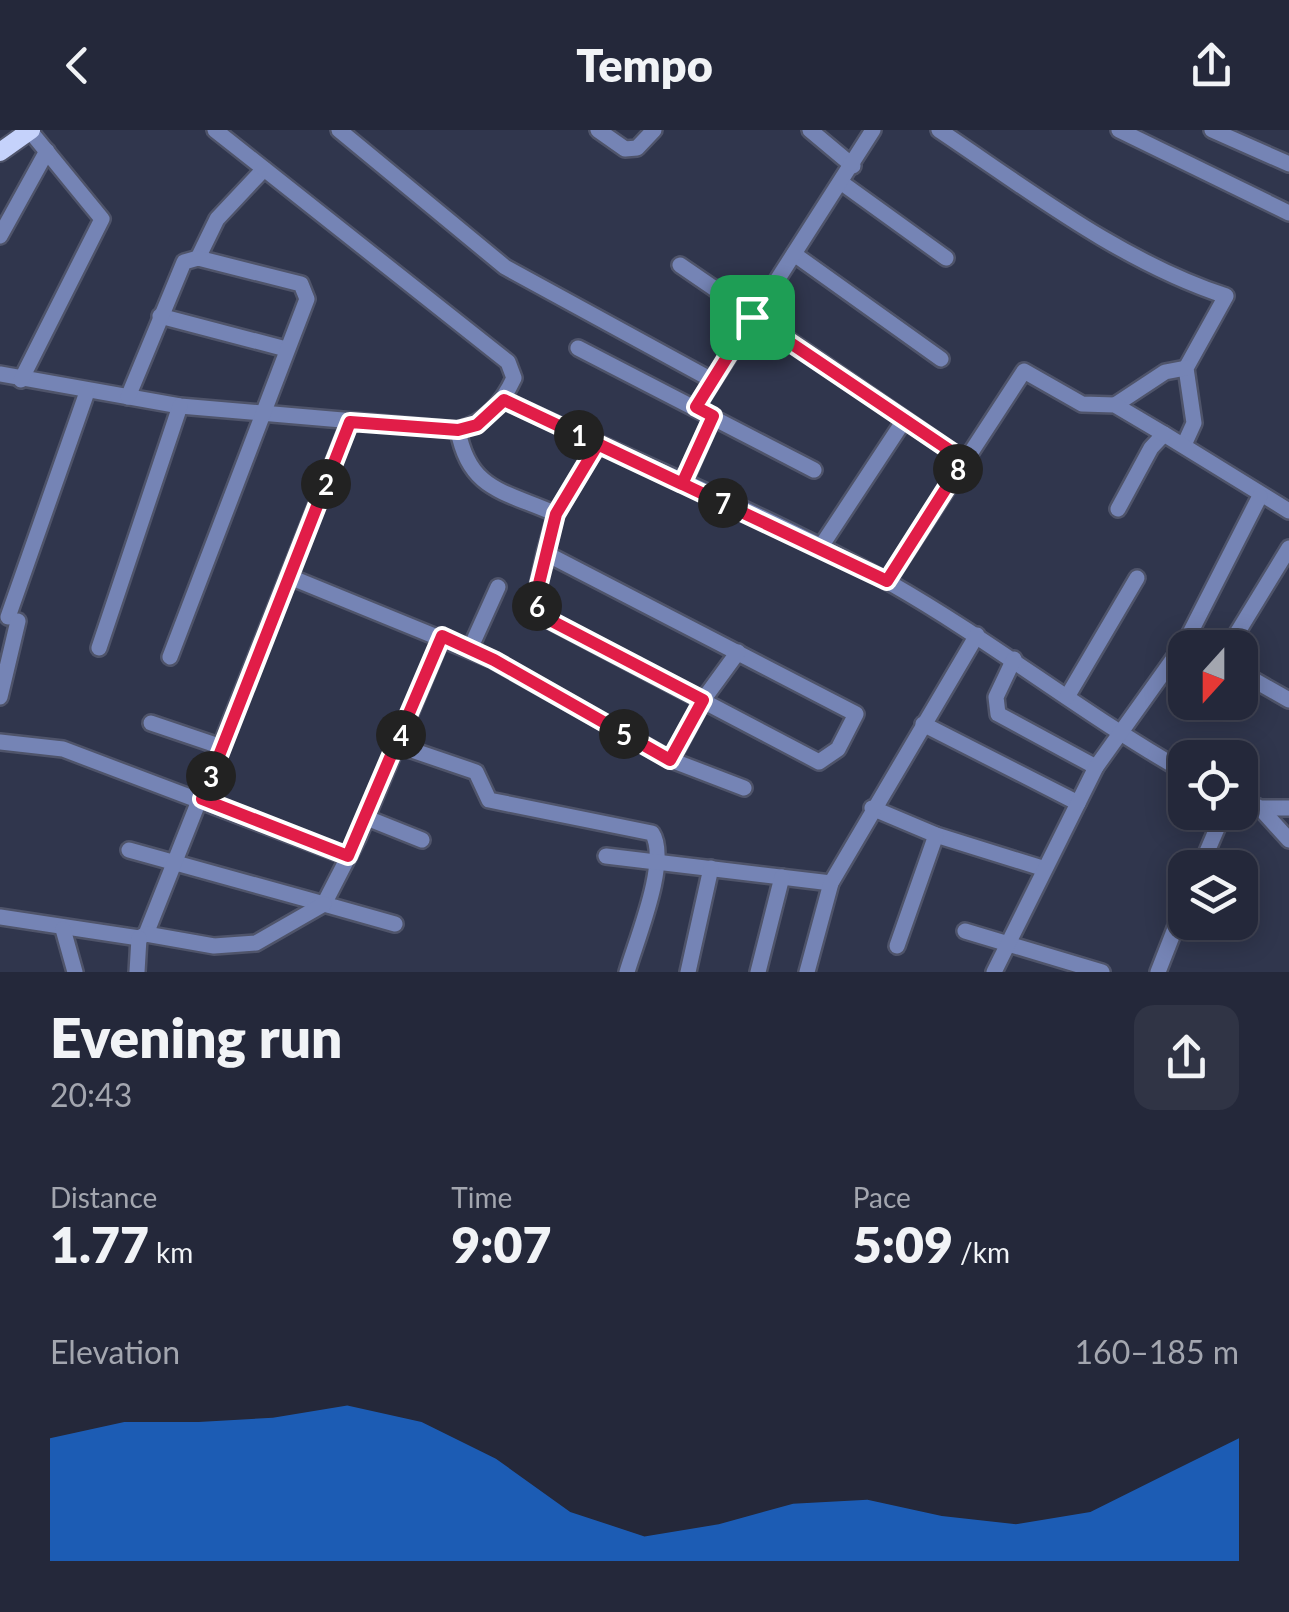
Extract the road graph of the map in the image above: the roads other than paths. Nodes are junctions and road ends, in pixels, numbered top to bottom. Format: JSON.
{"nodes":[{"id":1,"x":10,"y":130,"type":"edge"},
{"id":2,"x":30,"y":130,"type":"edge"},
{"id":3,"x":215,"y":130,"type":"edge"},
{"id":4,"x":339,"y":130,"type":"edge"},
{"id":5,"x":598,"y":130,"type":"edge"},
{"id":6,"x":654,"y":130,"type":"edge"},
{"id":7,"x":810,"y":130,"type":"edge"},
{"id":8,"x":873,"y":130,"type":"edge"},
{"id":9,"x":939,"y":130,"type":"edge"},
{"id":10,"x":1118,"y":130,"type":"edge"},
{"id":11,"x":1212,"y":130,"type":"edge"},
{"id":12,"x":1138,"y":134,"type":"edge"},
{"id":13,"x":0,"y":137,"type":"edge"},
{"id":14,"x":47,"y":151,"type":"junction"},
{"id":15,"x":0,"y":152,"type":"edge"},
{"id":16,"x":1289,"y":164,"type":"edge"},
{"id":17,"x":854,"y":166,"type":"junction"},
{"id":18,"x":264,"y":170,"type":"junction"},
{"id":19,"x":842,"y":183,"type":"junction"},
{"id":20,"x":1289,"y":213,"type":"edge"},
{"id":21,"x":0,"y":236,"type":"edge"},
{"id":22,"x":794,"y":254,"type":"junction"},
{"id":23,"x":198,"y":258,"type":"junction"},
{"id":24,"x":946,"y":258,"type":"dead end"},
{"id":25,"x":680,"y":265,"type":"dead end"},
{"id":26,"x":160,"y":316,"type":"junction"},
{"id":27,"x":752,"y":317,"type":"junction"},
{"id":28,"x":286,"y":348,"type":"junction"},
{"id":29,"x":578,"y":348,"type":"dead end"},
{"id":30,"x":941,"y":359,"type":"dead end"},
{"id":31,"x":1186,"y":368,"type":"junction"},
{"id":32,"x":0,"y":374,"type":"edge"},
{"id":33,"x":710,"y":379,"type":"junction"},
{"id":34,"x":21,"y":380,"type":"junction"},
{"id":35,"x":87,"y":392,"type":"junction"},
{"id":36,"x":128,"y":397,"type":"junction"},
{"id":37,"x":504,"y":400,"type":"junction"},
{"id":38,"x":1115,"y":405,"type":"junction"},
{"id":39,"x":180,"y":406,"type":"junction"},
{"id":40,"x":696,"y":407,"type":"junction"},
{"id":41,"x":262,"y":415,"type":"junction"},
{"id":42,"x":713,"y":416,"type":"junction"},
{"id":43,"x":350,"y":422,"type":"junction"},
{"id":44,"x":903,"y":422,"type":"junction"},
{"id":45,"x":458,"y":430,"type":"junction"},
{"id":46,"x":1164,"y":434,"type":"junction"},
{"id":47,"x":598,"y":444,"type":"junction"},
{"id":48,"x":1184,"y":444,"type":"junction"},
{"id":49,"x":964,"y":460,"type":"junction"},
{"id":50,"x":814,"y":470,"type":"dead end"},
{"id":51,"x":682,"y":484,"type":"junction"},
{"id":52,"x":1260,"y":496,"type":"junction"},
{"id":53,"x":1118,"y":509,"type":"dead end"},
{"id":54,"x":1289,"y":512,"type":"edge"},
{"id":55,"x":556,"y":514,"type":"junction"},
{"id":56,"x":820,"y":548,"type":"junction"},
{"id":57,"x":1289,"y":548,"type":"edge"},
{"id":58,"x":544,"y":553,"type":"junction"},
{"id":59,"x":290,"y":577,"type":"junction"},
{"id":60,"x":1138,"y":578,"type":"dead end"},
{"id":61,"x":887,"y":581,"type":"junction"},
{"id":62,"x":498,"y":587,"type":"dead end"},
{"id":63,"x":1198,"y":630,"type":"edge"},
{"id":64,"x":1239,"y":630,"type":"edge"},
{"id":65,"x":978,"y":635,"type":"junction"},
{"id":66,"x":442,"y":636,"type":"junction"},
{"id":67,"x":99,"y":648,"type":"dead end"},
{"id":68,"x":470,"y":649,"type":"junction"},
{"id":69,"x":738,"y":652,"type":"junction"},
{"id":70,"x":170,"y":657,"type":"dead end"},
{"id":71,"x":1014,"y":658,"type":"junction"},
{"id":72,"x":1168,"y":673,"type":"edge"},
{"id":73,"x":1258,"y":680,"type":"edge"},
{"id":74,"x":1287,"y":694,"type":"edge"},
{"id":75,"x":0,"y":696,"type":"edge"},
{"id":76,"x":1067,"y":696,"type":"junction"},
{"id":77,"x":703,"y":700,"type":"junction"},
{"id":78,"x":151,"y":723,"type":"dead end"},
{"id":79,"x":923,"y":724,"type":"junction"},
{"id":80,"x":1117,"y":734,"type":"junction"},
{"id":81,"x":0,"y":742,"type":"edge"},
{"id":82,"x":397,"y":746,"type":"junction"},
{"id":83,"x":222,"y":747,"type":"junction"},
{"id":84,"x":670,"y":760,"type":"junction"},
{"id":85,"x":1168,"y":762,"type":"edge"},
{"id":86,"x":1096,"y":766,"type":"junction"},
{"id":87,"x":744,"y":788,"type":"dead end"},
{"id":88,"x":202,"y":799,"type":"junction"},
{"id":89,"x":1078,"y":803,"type":"junction"},
{"id":90,"x":872,"y":808,"type":"junction"},
{"id":91,"x":1260,"y":808,"type":"joint"},
{"id":92,"x":1289,"y":808,"type":"edge"},
{"id":93,"x":366,"y":818,"type":"junction"},
{"id":94,"x":936,"y":835,"type":"junction"},
{"id":95,"x":422,"y":840,"type":"dead end"},
{"id":96,"x":1289,"y":840,"type":"edge"},
{"id":97,"x":129,"y":850,"type":"dead end"},
{"id":98,"x":348,"y":856,"type":"junction"},
{"id":99,"x":606,"y":856,"type":"dead end"},
{"id":100,"x":176,"y":863,"type":"junction"},
{"id":101,"x":658,"y":864,"type":"junction"},
{"id":102,"x":712,"y":868,"type":"junction"},
{"id":103,"x":1042,"y":868,"type":"junction"},
{"id":104,"x":782,"y":877,"type":"junction"},
{"id":105,"x":831,"y":883,"type":"junction"},
{"id":106,"x":324,"y":904,"type":"junction"},
{"id":107,"x":0,"y":917,"type":"edge"},
{"id":108,"x":394,"y":924,"type":"dead end"},
{"id":109,"x":64,"y":929,"type":"junction"},
{"id":110,"x":965,"y":930,"type":"dead end"},
{"id":111,"x":142,"y":936,"type":"junction"},
{"id":112,"x":1171,"y":940,"type":"edge"},
{"id":113,"x":1008,"y":942,"type":"junction"},
{"id":114,"x":897,"y":946,"type":"dead end"},
{"id":115,"x":75,"y":972,"type":"edge"},
{"id":116,"x":137,"y":972,"type":"edge"},
{"id":117,"x":627,"y":972,"type":"edge"},
{"id":118,"x":688,"y":972,"type":"edge"},
{"id":119,"x":758,"y":972,"type":"edge"},
{"id":120,"x":807,"y":972,"type":"edge"},
{"id":121,"x":994,"y":972,"type":"edge"},
{"id":122,"x":1102,"y":972,"type":"edge"},
{"id":123,"x":1158,"y":972,"type":"edge"}],
"edges":[{"from":1,"to":13,"type":"main road"},
{"from":2,"to":14,"type":"street"},
{"from":2,"to":15,"type":"main road"},
{"from":3,"to":18,"type":"street"},
{"from":4,"to":33,"type":"street"},
{"from":5,"to":6,"type":"street"},
{"from":7,"to":17,"type":"street"},
{"from":8,"to":17,"type":"street"},
{"from":9,"to":31,"type":"street"},
{"from":10,"to":12,"type":"street"},
{"from":11,"to":16,"type":"street"},
{"from":12,"to":20,"type":"street"},
{"from":14,"to":21,"type":"street"},
{"from":14,"to":34,"type":"street"},
{"from":17,"to":19,"type":"street"},
{"from":18,"to":23,"type":"street"},
{"from":18,"to":37,"type":"street"},
{"from":19,"to":22,"type":"street"},
{"from":19,"to":24,"type":"street"},
{"from":22,"to":27,"type":"street"},
{"from":22,"to":30,"type":"street"},
{"from":23,"to":26,"type":"street"},
{"from":23,"to":28,"type":"street"},
{"from":25,"to":27,"type":"street"},
{"from":26,"to":28,"type":"street"},
{"from":26,"to":36,"type":"street"},
{"from":27,"to":33,"type":"street"},
{"from":27,"to":44,"type":"street"},
{"from":28,"to":41,"type":"street"},
{"from":29,"to":40,"type":"street"},
{"from":31,"to":38,"type":"street"},
{"from":31,"to":48,"type":"street"},
{"from":32,"to":34,"type":"street"},
{"from":33,"to":40,"type":"street"},
{"from":34,"to":35,"type":"street"},
{"from":35,"to":36,"type":"street"},
{"from":35,"to":75,"type":"street"},
{"from":36,"to":39,"type":"street"},
{"from":37,"to":45,"type":"street"},
{"from":37,"to":47,"type":"street"},
{"from":38,"to":46,"type":"street"},
{"from":38,"to":49,"type":"street"},
{"from":39,"to":41,"type":"street"},
{"from":39,"to":67,"type":"street"},
{"from":40,"to":42,"type":"street"},
{"from":41,"to":43,"type":"street"},
{"from":41,"to":70,"type":"street"},
{"from":42,"to":50,"type":"street"},
{"from":42,"to":51,"type":"street"},
{"from":43,"to":45,"type":"street"},
{"from":43,"to":59,"type":"street"},
{"from":44,"to":49,"type":"street"},
{"from":44,"to":56,"type":"street"},
{"from":45,"to":55,"type":"street"},
{"from":46,"to":48,"type":"street"},
{"from":46,"to":53,"type":"street"},
{"from":47,"to":51,"type":"street"},
{"from":47,"to":55,"type":"street"},
{"from":48,"to":52,"type":"street"},
{"from":49,"to":61,"type":"street"},
{"from":51,"to":56,"type":"street"},
{"from":52,"to":54,"type":"street"},
{"from":52,"to":63,"type":"street"},
{"from":55,"to":58,"type":"street"},
{"from":56,"to":61,"type":"street"},
{"from":57,"to":64,"type":"street"},
{"from":58,"to":69,"type":"street"},
{"from":58,"to":77,"type":"street"},
{"from":59,"to":66,"type":"street"},
{"from":59,"to":83,"type":"street"},
{"from":60,"to":76,"type":"street"},
{"from":61,"to":65,"type":"street"},
{"from":62,"to":68,"type":"street"},
{"from":65,"to":71,"type":"street"},
{"from":65,"to":79,"type":"street"},
{"from":66,"to":68,"type":"street"},
{"from":66,"to":82,"type":"street"},
{"from":68,"to":84,"type":"street"},
{"from":69,"to":77,"type":"street"},
{"from":69,"to":77,"type":"street"},
{"from":71,"to":76,"type":"street"},
{"from":71,"to":86,"type":"street"},
{"from":72,"to":80,"type":"street"},
{"from":73,"to":74,"type":"street"},
{"from":76,"to":80,"type":"street"},
{"from":77,"to":84,"type":"street"},
{"from":78,"to":83,"type":"street"},
{"from":79,"to":89,"type":"street"},
{"from":79,"to":90,"type":"street"},
{"from":80,"to":85,"type":"street"},
{"from":80,"to":86,"type":"street"},
{"from":81,"to":88,"type":"street"},
{"from":82,"to":93,"type":"street"},
{"from":82,"to":101,"type":"street"},
{"from":83,"to":88,"type":"street"},
{"from":84,"to":87,"type":"street"},
{"from":86,"to":89,"type":"street"},
{"from":88,"to":98,"type":"street"},
{"from":88,"to":100,"type":"street"},
{"from":89,"to":103,"type":"street"},
{"from":90,"to":94,"type":"street"},
{"from":90,"to":105,"type":"street"},
{"from":91,"to":92,"type":"street"},
{"from":91,"to":96,"type":"street"},
{"from":93,"to":95,"type":"street"},
{"from":93,"to":98,"type":"street"},
{"from":94,"to":103,"type":"street"},
{"from":94,"to":114,"type":"street"},
{"from":97,"to":100,"type":"street"},
{"from":98,"to":106,"type":"street"},
{"from":99,"to":101,"type":"street"},
{"from":100,"to":106,"type":"street"},
{"from":100,"to":111,"type":"street"},
{"from":101,"to":102,"type":"street"},
{"from":101,"to":117,"type":"street"},
{"from":102,"to":104,"type":"street"},
{"from":102,"to":118,"type":"street"},
{"from":103,"to":113,"type":"street"},
{"from":104,"to":105,"type":"street"},
{"from":104,"to":119,"type":"street"},
{"from":105,"to":120,"type":"street"},
{"from":106,"to":108,"type":"street"},
{"from":106,"to":111,"type":"street"},
{"from":107,"to":109,"type":"street"},
{"from":109,"to":111,"type":"street"},
{"from":109,"to":115,"type":"street"},
{"from":110,"to":113,"type":"street"},
{"from":111,"to":116,"type":"street"},
{"from":112,"to":123,"type":"street"},
{"from":113,"to":121,"type":"street"},
{"from":113,"to":122,"type":"street"}]}
